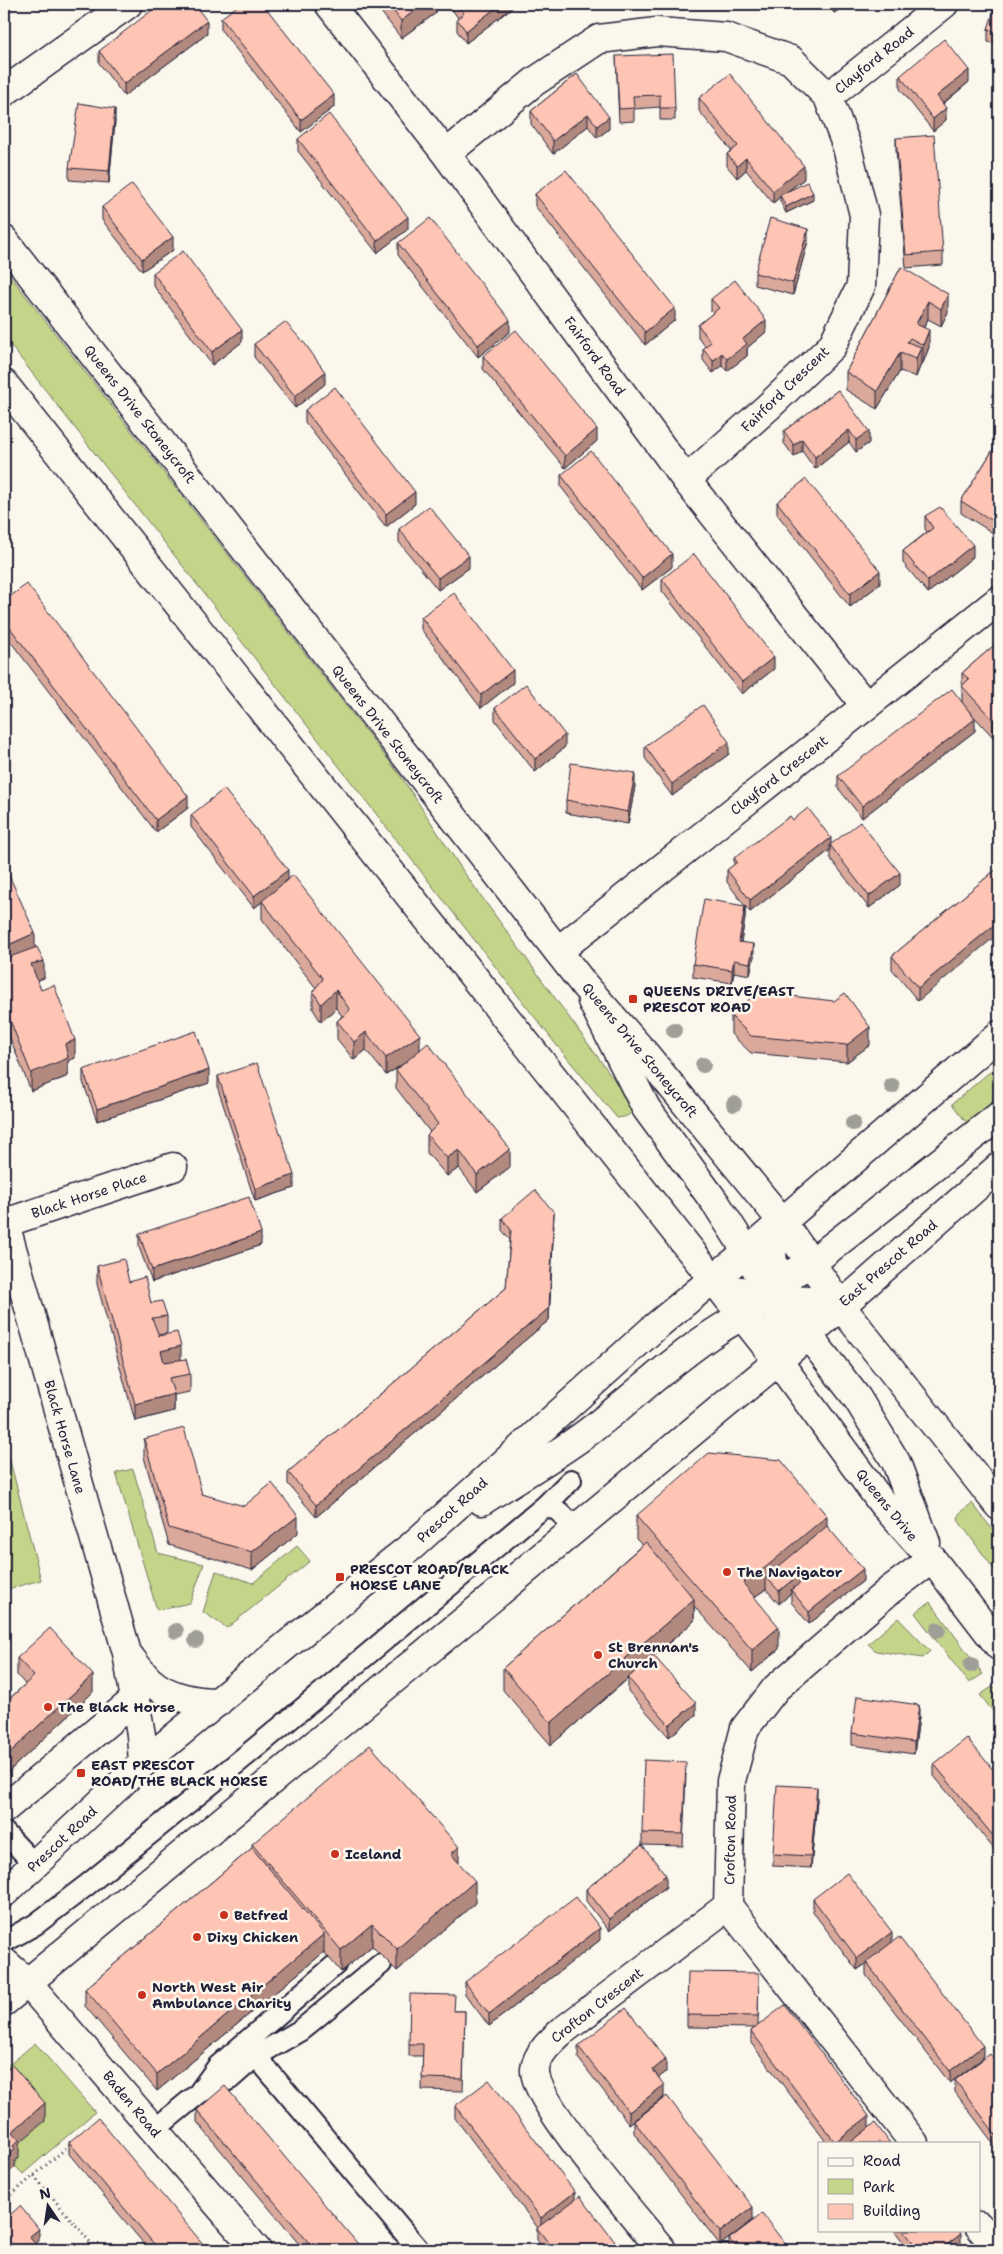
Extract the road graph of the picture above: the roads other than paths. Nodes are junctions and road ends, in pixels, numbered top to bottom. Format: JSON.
{"nodes":[{"id":1,"x":128,"y":4,"type":"edge"},
{"id":2,"x":329,"y":4,"type":"edge"},
{"id":3,"x":944,"y":4,"type":"edge"},
{"id":4,"x":4,"y":92,"type":"edge"},
{"id":5,"x":828,"y":97,"type":"junction"},
{"id":6,"x":446,"y":154,"type":"junction"},
{"id":7,"x":4,"y":240,"type":"edge"},
{"id":8,"x":4,"y":384,"type":"edge"},
{"id":9,"x":686,"y":480,"type":"junction"},
{"id":10,"x":999,"y":600,"type":"edge"},
{"id":11,"x":866,"y":706,"type":"junction"},
{"id":12,"x":558,"y":951,"type":"junction"},
{"id":13,"x":585,"y":986,"type":"junction"},
{"id":14,"x":999,"y":1035,"type":"edge"},
{"id":15,"x":999,"y":1116,"type":"edge"},
{"id":16,"x":173,"y":1168,"type":"dead end"},
{"id":17,"x":997,"y":1172,"type":"edge"},
{"id":18,"x":782,"y":1220,"type":"junction"},
{"id":19,"x":4,"y":1221,"type":"edge"},
{"id":20,"x":747,"y":1252,"type":"junction"},
{"id":21,"x":810,"y":1264,"type":"junction"},
{"id":22,"x":712,"y":1279,"type":"junction"},
{"id":23,"x":776,"y":1293,"type":"junction"},
{"id":24,"x":840,"y":1305,"type":"junction"},
{"id":25,"x":743,"y":1316,"type":"junction"},
{"id":26,"x":808,"y":1335,"type":"junction"},
{"id":27,"x":778,"y":1361,"type":"junction"},
{"id":28,"x":572,"y":1480,"type":"dead end"},
{"id":29,"x":997,"y":1499,"type":"edge"},
{"id":30,"x":545,"y":1506,"type":"junction"},
{"id":31,"x":571,"y":1532,"type":"junction"},
{"id":32,"x":412,"y":1546,"type":"junction"},
{"id":33,"x":932,"y":1559,"type":"junction"},
{"id":34,"x":999,"y":1646,"type":"edge"},
{"id":35,"x":127,"y":1653,"type":"junction"},
{"id":36,"x":134,"y":1700,"type":"junction"},
{"id":37,"x":218,"y":1702,"type":"junction"},
{"id":38,"x":143,"y":1763,"type":"junction"},
{"id":39,"x":4,"y":1809,"type":"edge"},
{"id":40,"x":4,"y":1832,"type":"edge"},
{"id":41,"x":35,"y":1864,"type":"junction"},
{"id":42,"x":4,"y":1893,"type":"edge"},
{"id":43,"x":728,"y":1906,"type":"junction"},
{"id":44,"x":4,"y":1942,"type":"edge"},
{"id":45,"x":4,"y":1962,"type":"edge"},
{"id":46,"x":381,"y":1964,"type":"edge"},
{"id":47,"x":335,"y":1965,"type":"edge"},
{"id":48,"x":27,"y":1982,"type":"junction"},
{"id":49,"x":4,"y":2002,"type":"edge"},
{"id":50,"x":256,"y":2056,"type":"junction"},
{"id":51,"x":199,"y":2093,"type":"junction"},
{"id":52,"x":154,"y":2130,"type":"junction"},
{"id":53,"x":913,"y":2142,"type":"edge"},
{"id":54,"x":980,"y":2227,"type":"edge"},
{"id":55,"x":257,"y":2250,"type":"edge"},
{"id":56,"x":419,"y":2250,"type":"edge"},
{"id":57,"x":662,"y":2250,"type":"edge"},
{"id":58,"x":998,"y":2250,"type":"edge"}],
"edges":[{"from":1,"to":4,"type":"main road"},
{"from":2,"to":6,"type":"main road","name":"Fairford Road"},
{"from":3,"to":5,"type":"main road","name":"Clayford Road"},
{"from":5,"to":6,"type":"main road","name":"Fairford Crescent"},
{"from":5,"to":9,"type":"main road","name":"Fairford Crescent"},
{"from":6,"to":9,"type":"main road","name":"Fairford Road"},
{"from":7,"to":12,"type":"main road","name":"Queens Drive Stoneycroft"},
{"from":8,"to":22,"type":"main road"},
{"from":9,"to":11,"type":"main road","name":"Fairford Road"},
{"from":10,"to":11,"type":"main road","name":"Clayford Crescent"},
{"from":11,"to":12,"type":"main road","name":"Clayford Crescent"},
{"from":12,"to":13,"type":"main road","name":"Queens Drive Stoneycroft"},
{"from":13,"to":18,"type":"main road","name":"Queens Drive Stoneycroft"},
{"from":13,"to":20,"type":"main road"},
{"from":14,"to":18,"type":"main road"},
{"from":15,"to":21,"type":"main road"},
{"from":16,"to":19,"type":"main road","name":"Black Horse Place"},
{"from":17,"to":24,"type":"main road","name":"East Prescot Road"},
{"from":18,"to":20,"type":"main road","name":"Prescot Road"},
{"from":18,"to":21,"type":"main road"},
{"from":18,"to":23,"type":"main road"},
{"from":19,"to":35,"type":"main road","name":"Black Horse Lane"},
{"from":20,"to":22,"type":"main road","name":"Prescot Road"},
{"from":20,"to":23,"type":"main road"},
{"from":21,"to":23,"type":"main road"},
{"from":21,"to":24,"type":"main road"},
{"from":22,"to":23,"type":"main road"},
{"from":22,"to":25,"type":"main road"},
{"from":22,"to":32,"type":"main road","name":"Prescot Road"},
{"from":23,"to":24,"type":"main road"},
{"from":23,"to":25,"type":"main road"},
{"from":23,"to":26,"type":"main road"},
{"from":23,"to":27,"type":"main road"},
{"from":24,"to":26,"type":"main road","name":"East Prescot Road"},
{"from":24,"to":29,"type":"main road"},
{"from":25,"to":27,"type":"main road"},
{"from":25,"to":32,"type":"main road"},
{"from":26,"to":27,"type":"main road","name":"East Prescot Road"},
{"from":26,"to":33,"type":"main road"},
{"from":27,"to":31,"type":"main road"},
{"from":27,"to":33,"type":"main road","name":"Queens Drive"},
{"from":28,"to":30,"type":"lane"},
{"from":30,"to":31,"type":"lane"},
{"from":30,"to":44,"type":"lane"},
{"from":31,"to":48,"type":"main road"},
{"from":32,"to":37,"type":"main road","name":"Prescot Road"},
{"from":33,"to":34,"type":"main road","name":"Queens Drive"},
{"from":33,"to":43,"type":"main road","name":"Crofton Road"},
{"from":35,"to":36,"type":"main road","name":"Black Horse Lane"},
{"from":35,"to":37,"type":"main road","name":"Black Horse Lane"},
{"from":36,"to":38,"type":"main road","name":"Black Horse Lane"},
{"from":36,"to":39,"type":"main road"},
{"from":37,"to":38,"type":"main road","name":"Prescot Road"},
{"from":38,"to":41,"type":"main road","name":"Prescot Road"},
{"from":40,"to":41,"type":"lane"},
{"from":41,"to":42,"type":"main road","name":"Prescot Road"},
{"from":43,"to":53,"type":"main road"},
{"from":43,"to":57,"type":"main road","name":"Crofton Crescent"},
{"from":45,"to":48,"type":"main road","name":"Baden Road"},
{"from":46,"to":50,"type":"lane"},
{"from":47,"to":51,"type":"lane"},
{"from":48,"to":49,"type":"main road"},
{"from":48,"to":52,"type":"main road","name":"Baden Road"},
{"from":50,"to":51,"type":"lane"},
{"from":50,"to":56,"type":"lane"},
{"from":51,"to":52,"type":"lane"},
{"from":52,"to":55,"type":"main road","name":"Baden Road"},
{"from":54,"to":58,"type":"main road"}]}
